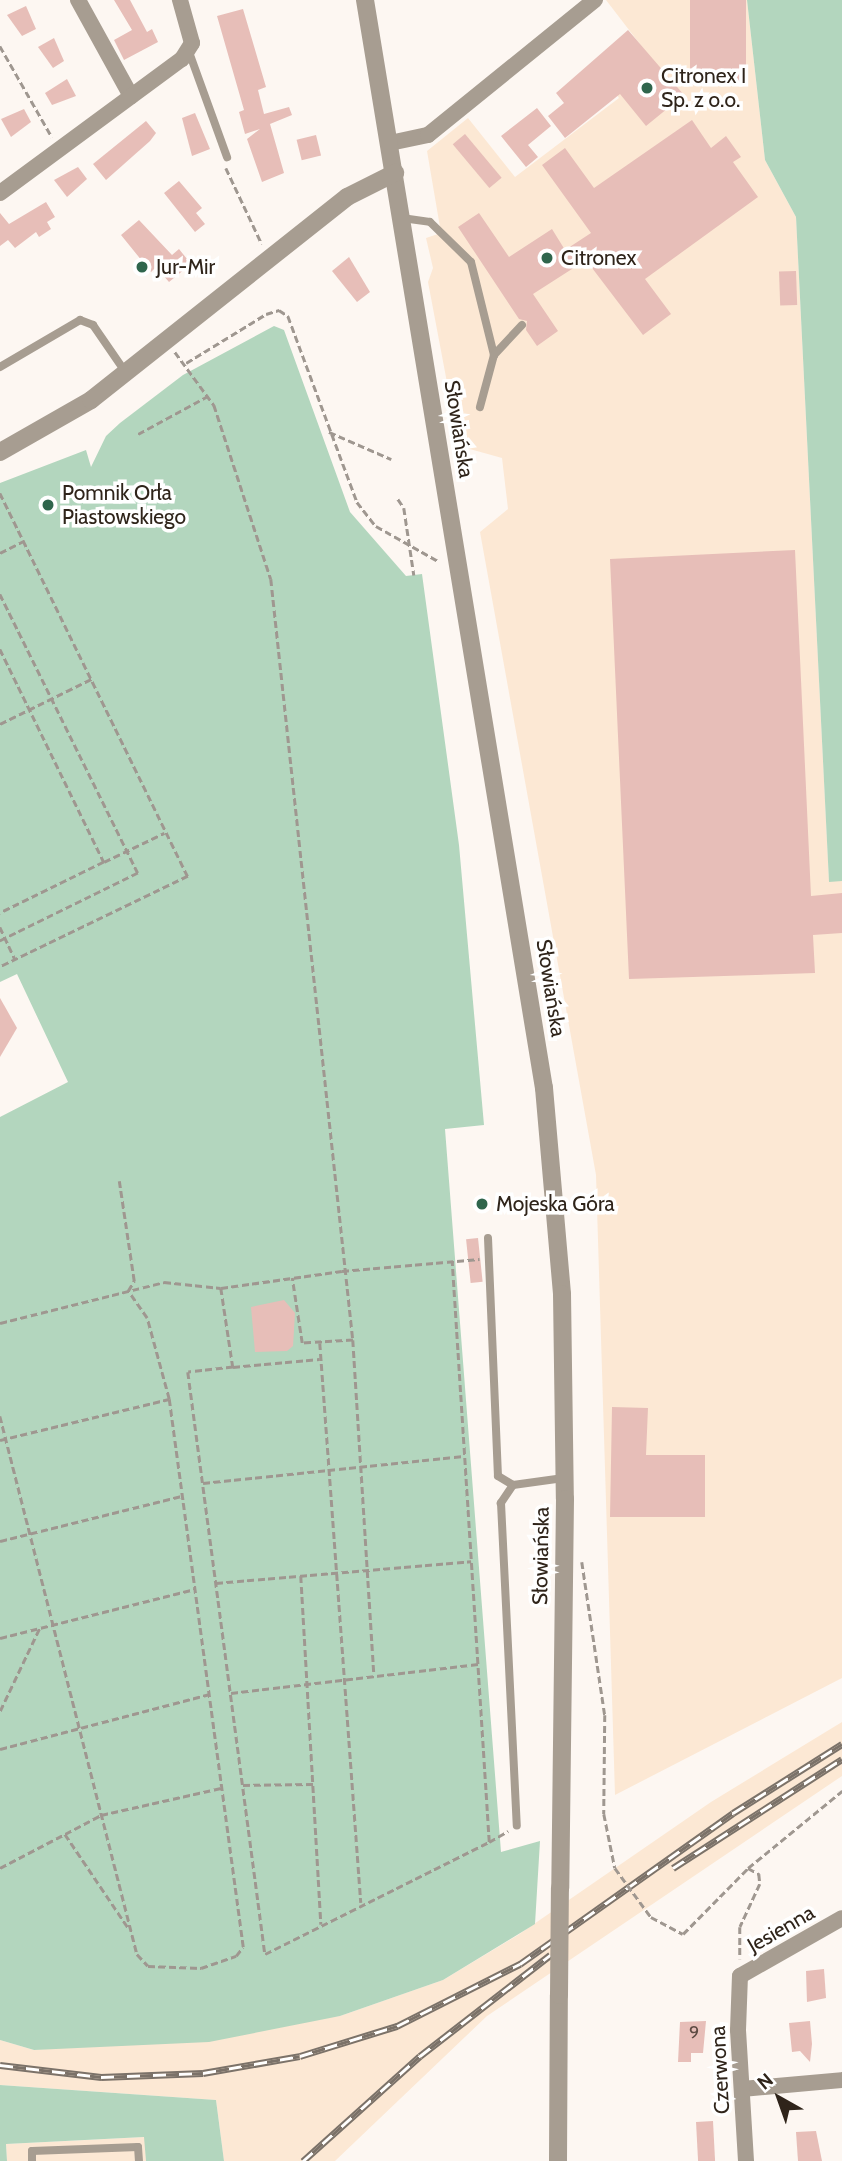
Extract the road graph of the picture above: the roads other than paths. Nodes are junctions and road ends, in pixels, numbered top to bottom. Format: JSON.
{"nodes":[{"id":1,"x":78,"y":0,"type":"edge"},
{"id":2,"x":180,"y":0,"type":"edge"},
{"id":3,"x":365,"y":0,"type":"edge"},
{"id":4,"x":595,"y":0,"type":"edge"},
{"id":5,"x":189,"y":52,"type":"junction"},
{"id":6,"x":131,"y":96,"type":"junction"},
{"id":7,"x":390,"y":143,"type":"junction"},
{"id":8,"x":227,"y":158,"type":"road end"},
{"id":9,"x":395,"y":173,"type":"junction"},
{"id":10,"x":0,"y":193,"type":"edge"},
{"id":11,"x":402,"y":218,"type":"junction"},
{"id":12,"x":522,"y":325,"type":"dead end"},
{"id":13,"x":494,"y":355,"type":"junction"},
{"id":14,"x":0,"y":367,"type":"edge"},
{"id":15,"x":127,"y":374,"type":"junction"},
{"id":16,"x":480,"y":407,"type":"dead end"},
{"id":17,"x":0,"y":452,"type":"edge"},
{"id":18,"x":488,"y":1238,"type":"dead end"},
{"id":19,"x":564,"y":1478,"type":"junction"},
{"id":20,"x":513,"y":1485,"type":"junction"},
{"id":21,"x":517,"y":1826,"type":"road end"},
{"id":22,"x":842,"y":1918,"type":"edge"},
{"id":23,"x":740,"y":1976,"type":"joint"},
{"id":24,"x":842,"y":2080,"type":"edge"},
{"id":25,"x":742,"y":2089,"type":"junction"},
{"id":26,"x":32,"y":2161,"type":"edge"},
{"id":27,"x":139,"y":2161,"type":"edge"},
{"id":28,"x":558,"y":2161,"type":"edge"},
{"id":29,"x":746,"y":2161,"type":"edge"}],
"edges":[{"from":1,"to":6,"type":"street"},
{"from":2,"to":5,"type":"street"},
{"from":3,"to":7,"type":"street","name":"Słowiańska"},
{"from":4,"to":7,"type":"street"},
{"from":5,"to":6,"type":"street"},
{"from":5,"to":8,"type":"lane"},
{"from":6,"to":10,"type":"street"},
{"from":7,"to":9,"type":"street","name":"Słowiańska"},
{"from":9,"to":11,"type":"street","name":"Słowiańska"},
{"from":9,"to":15,"type":"street"},
{"from":11,"to":13,"type":"lane"},
{"from":11,"to":19,"type":"street","name":"Słowiańska"},
{"from":12,"to":13,"type":"lane"},
{"from":13,"to":16,"type":"lane"},
{"from":14,"to":15,"type":"lane"},
{"from":15,"to":17,"type":"street"},
{"from":18,"to":20,"type":"lane"},
{"from":19,"to":20,"type":"lane"},
{"from":19,"to":28,"type":"street","name":"Słowiańska","bridge":true},
{"from":20,"to":21,"type":"lane"},
{"from":22,"to":23,"type":"street","name":"Jesienna"},
{"from":23,"to":25,"type":"street","name":"Czerwona"},
{"from":24,"to":25,"type":"street"},
{"from":25,"to":29,"type":"street","name":"Czerwona"},
{"from":26,"to":27,"type":"lane"}]}
